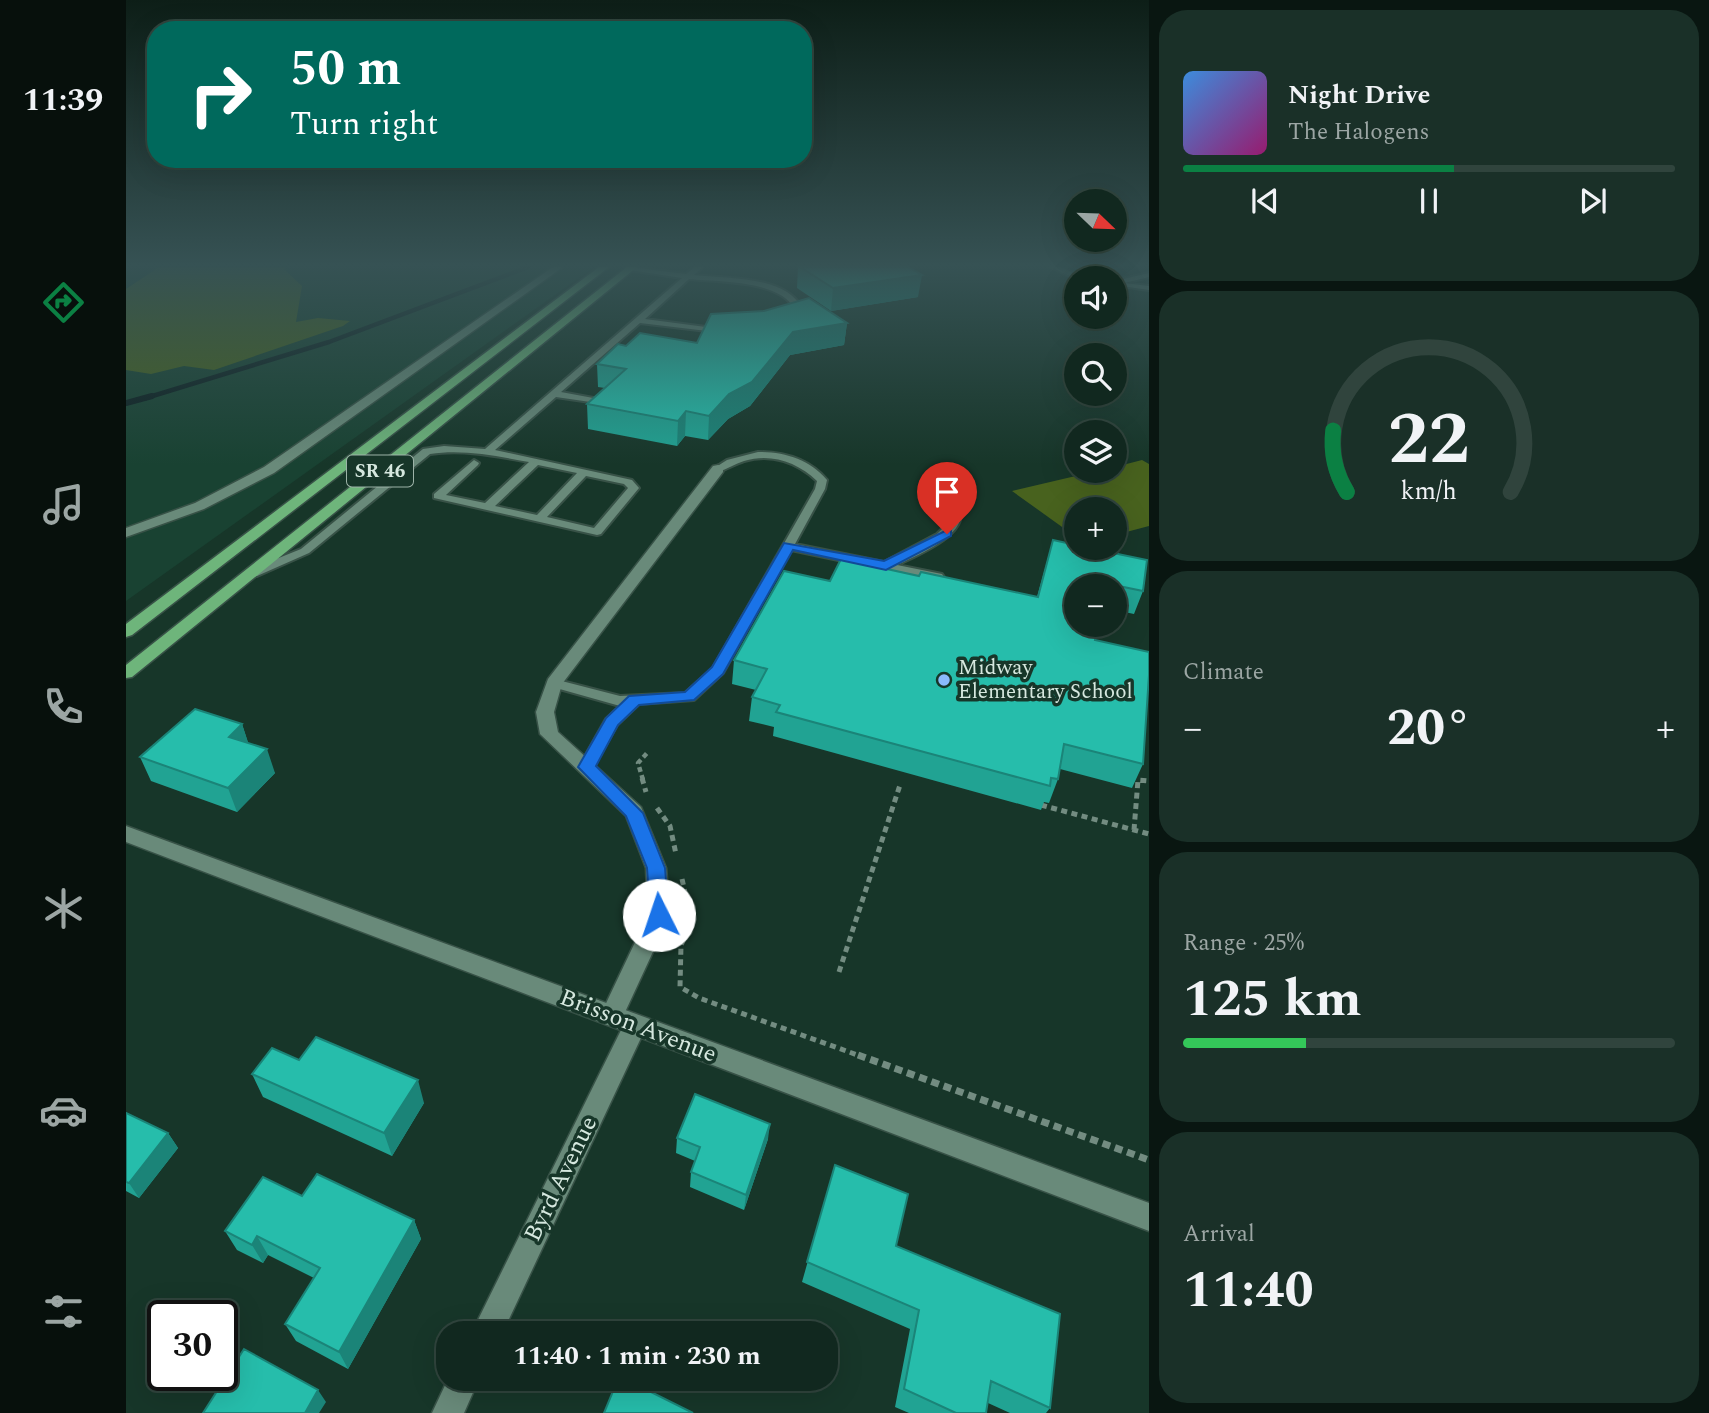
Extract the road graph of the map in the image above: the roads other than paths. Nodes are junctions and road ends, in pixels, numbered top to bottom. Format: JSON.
{"nodes":[{"id":1,"x":464,"y":333,"type":"edge"},
{"id":2,"x":518,"y":333,"type":"edge"},
{"id":3,"x":551,"y":333,"type":"edge"},
{"id":4,"x":623,"y":333,"type":"edge"},
{"id":5,"x":555,"y":394,"type":"junction"},
{"id":6,"x":601,"y":402,"type":"edge"},
{"id":7,"x":486,"y":453,"type":"junction"},
{"id":8,"x":474,"y":463,"type":"dead end"},
{"id":9,"x":534,"y":463,"type":"junction"},
{"id":10,"x":718,"y":470,"type":"joint"},
{"id":11,"x":583,"y":473,"type":"junction"},
{"id":12,"x":933,"y":491,"type":"dead end"},
{"id":13,"x":487,"y":507,"type":"junction"},
{"id":14,"x":539,"y":519,"type":"junction"},
{"id":15,"x":126,"y":533,"type":"edge"},
{"id":16,"x":789,"y":546,"type":"junction"},
{"id":17,"x":886,"y":566,"type":"junction"},
{"id":18,"x":252,"y":574,"type":"junction"},
{"id":19,"x":956,"y":580,"type":"edge"},
{"id":20,"x":126,"y":632,"type":"edge"},
{"id":21,"x":126,"y":673,"type":"edge"},
{"id":22,"x":554,"y":683,"type":"junction"},
{"id":23,"x":635,"y":700,"type":"junction"},
{"id":24,"x":586,"y":767,"type":"junction"},
{"id":25,"x":126,"y":834,"type":"edge"},
{"id":26,"x":624,"y":1021,"type":"junction"},
{"id":27,"x":1149,"y":1217,"type":"edge"},
{"id":28,"x":492,"y":1321,"type":"edge"},
{"id":29,"x":458,"y":1391,"type":"edge"},
{"id":30,"x":448,"y":1413,"type":"edge"}],
"edges":[{"from":1,"to":15,"type":"street"},
{"from":2,"to":20,"type":"main road","number":"SR 46"},
{"from":3,"to":18,"type":"main road","number":"SR 46"},
{"from":4,"to":5,"type":"lane"},
{"from":5,"to":6,"type":"lane"},
{"from":5,"to":7,"type":"lane"},
{"from":7,"to":9,"type":"lane"},
{"from":7,"to":18,"type":"lane"},
{"from":8,"to":13,"type":"lane"},
{"from":9,"to":11,"type":"lane"},
{"from":9,"to":13,"type":"lane"},
{"from":10,"to":16,"type":"lane"},
{"from":10,"to":22,"type":"street"},
{"from":11,"to":14,"type":"lane"},
{"from":11,"to":14,"type":"lane"},
{"from":12,"to":17,"type":"lane"},
{"from":13,"to":14,"type":"lane"},
{"from":16,"to":17,"type":"lane"},
{"from":16,"to":23,"type":"lane"},
{"from":17,"to":19,"type":"lane"},
{"from":18,"to":21,"type":"main road","number":"SR 46"},
{"from":22,"to":23,"type":"lane"},
{"from":22,"to":24,"type":"street","name":"Byrd Avenue"},
{"from":23,"to":24,"type":"lane"},
{"from":24,"to":26,"type":"street","name":"Byrd Avenue"},
{"from":25,"to":26,"type":"street","name":"Brisson Avenue"},
{"from":26,"to":27,"type":"street","name":"Brisson Avenue"},
{"from":26,"to":28,"type":"street","name":"Byrd Avenue"},
{"from":29,"to":30,"type":"street"}]}
